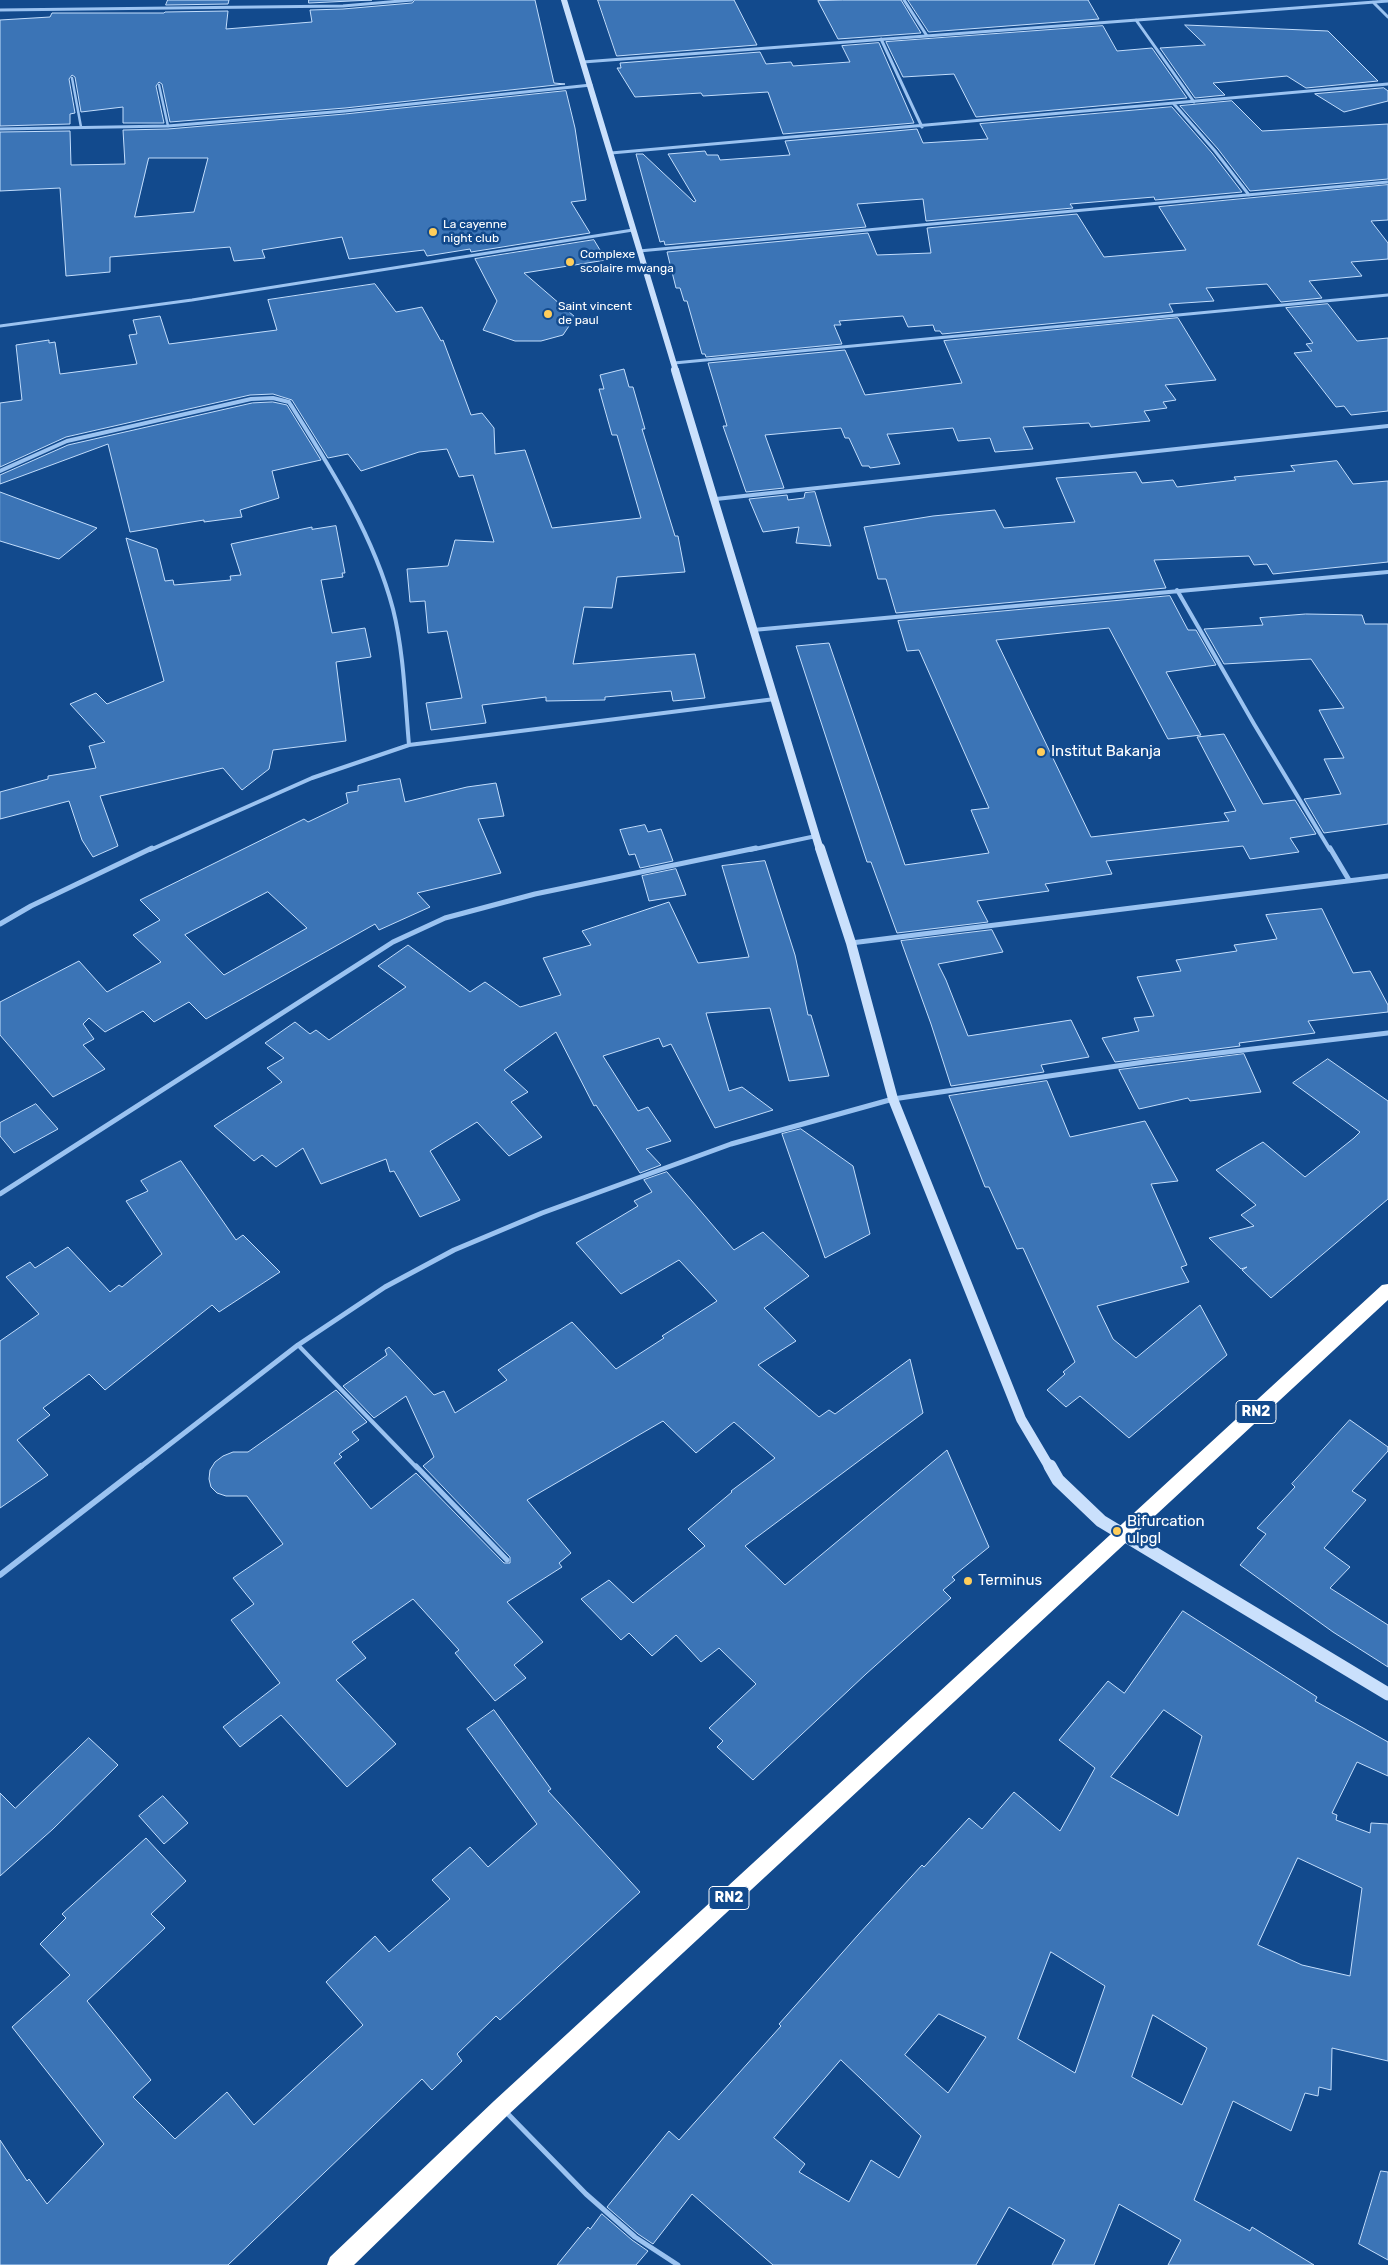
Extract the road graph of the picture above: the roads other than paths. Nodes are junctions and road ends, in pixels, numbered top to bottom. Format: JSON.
{"nodes":[{"id":1,"x":252,"y":0,"type":"edge"},
{"id":2,"x":412,"y":0,"type":"edge"},
{"id":3,"x":564,"y":0,"type":"edge"},
{"id":4,"x":904,"y":0,"type":"edge"},
{"id":5,"x":1388,"y":1,"type":"edge"},
{"id":6,"x":1373,"y":2,"type":"junction"},
{"id":7,"x":252,"y":6,"type":"junction"},
{"id":8,"x":0,"y":10,"type":"edge"},
{"id":9,"x":1388,"y":17,"type":"edge"},
{"id":10,"x":1136,"y":20,"type":"junction"},
{"id":11,"x":926,"y":36,"type":"junction"},
{"id":12,"x":881,"y":39,"type":"junction"},
{"id":13,"x":584,"y":62,"type":"junction"},
{"id":14,"x":72,"y":78,"type":"dead end"},
{"id":15,"x":159,"y":84,"type":"dead end"},
{"id":16,"x":1388,"y":84,"type":"edge"},
{"id":17,"x":591,"y":85,"type":"junction"},
{"id":18,"x":1194,"y":102,"type":"junction"},
{"id":19,"x":1174,"y":104,"type":"junction"},
{"id":20,"x":168,"y":126,"type":"junction"},
{"id":21,"x":81,"y":127,"type":"junction"},
{"id":22,"x":922,"y":127,"type":"junction"},
{"id":23,"x":0,"y":129,"type":"edge"},
{"id":24,"x":611,"y":153,"type":"junction"},
{"id":25,"x":1386,"y":182,"type":"edge"},
{"id":26,"x":1388,"y":187,"type":"edge"},
{"id":27,"x":1249,"y":195,"type":"junction"},
{"id":28,"x":634,"y":230,"type":"junction"},
{"id":29,"x":639,"y":251,"type":"junction"},
{"id":30,"x":1388,"y":295,"type":"edge"},
{"id":31,"x":0,"y":326,"type":"edge"},
{"id":32,"x":674,"y":363,"type":"junction"},
{"id":33,"x":1388,"y":426,"type":"edge"},
{"id":34,"x":0,"y":471,"type":"edge"},
{"id":35,"x":716,"y":499,"type":"junction"},
{"id":36,"x":1388,"y":572,"type":"edge"},
{"id":37,"x":1177,"y":590,"type":"junction"},
{"id":38,"x":753,"y":630,"type":"junction"},
{"id":39,"x":775,"y":700,"type":"junction"},
{"id":40,"x":409,"y":746,"type":"junction"},
{"id":41,"x":816,"y":836,"type":"junction"},
{"id":42,"x":1388,"y":876,"type":"edge"},
{"id":43,"x":1349,"y":880,"type":"junction"},
{"id":44,"x":0,"y":924,"type":"edge"},
{"id":45,"x":851,"y":943,"type":"junction"},
{"id":46,"x":1388,"y":1034,"type":"edge"},
{"id":47,"x":892,"y":1099,"type":"junction"},
{"id":48,"x":0,"y":1194,"type":"edge"},
{"id":49,"x":1388,"y":1290,"type":"edge"},
{"id":50,"x":298,"y":1345,"type":"junction"},
{"id":51,"x":1124,"y":1534,"type":"junction"},
{"id":52,"x":507,"y":1560,"type":"dead end"},
{"id":53,"x":0,"y":1575,"type":"edge"},
{"id":54,"x":1388,"y":1694,"type":"edge"},
{"id":55,"x":502,"y":2108,"type":"junction"},
{"id":56,"x":338,"y":2265,"type":"edge"},
{"id":57,"x":678,"y":2265,"type":"edge"}],
"edges":[{"from":1,"to":7,"type":"street"},
{"from":2,"to":7,"type":"street"},
{"from":3,"to":13,"type":"main road"},
{"from":4,"to":11,"type":"street"},
{"from":5,"to":6,"type":"street"},
{"from":6,"to":9,"type":"street"},
{"from":6,"to":10,"type":"street"},
{"from":7,"to":8,"type":"street"},
{"from":10,"to":11,"type":"street"},
{"from":10,"to":18,"type":"street"},
{"from":11,"to":12,"type":"street"},
{"from":12,"to":13,"type":"street"},
{"from":12,"to":22,"type":"street"},
{"from":13,"to":17,"type":"main road"},
{"from":14,"to":21,"type":"lane"},
{"from":15,"to":20,"type":"lane"},
{"from":16,"to":18,"type":"street"},
{"from":17,"to":20,"type":"street"},
{"from":17,"to":24,"type":"main road"},
{"from":18,"to":19,"type":"street"},
{"from":19,"to":22,"type":"street"},
{"from":19,"to":27,"type":"street"},
{"from":20,"to":21,"type":"street"},
{"from":21,"to":23,"type":"street"},
{"from":22,"to":24,"type":"street"},
{"from":24,"to":28,"type":"main road"},
{"from":25,"to":26,"type":"street"},
{"from":25,"to":27,"type":"street"},
{"from":27,"to":29,"type":"street"},
{"from":28,"to":29,"type":"main road"},
{"from":28,"to":31,"type":"street"},
{"from":29,"to":32,"type":"main road"},
{"from":30,"to":32,"type":"street"},
{"from":32,"to":35,"type":"main road"},
{"from":33,"to":35,"type":"street"},
{"from":34,"to":40,"type":"street"},
{"from":35,"to":38,"type":"main road"},
{"from":36,"to":37,"type":"street"},
{"from":37,"to":38,"type":"street"},
{"from":37,"to":43,"type":"street"},
{"from":38,"to":39,"type":"main road"},
{"from":39,"to":40,"type":"street"},
{"from":39,"to":41,"type":"main road"},
{"from":40,"to":44,"type":"street"},
{"from":41,"to":45,"type":"main road"},
{"from":41,"to":48,"type":"street"},
{"from":42,"to":43,"type":"street"},
{"from":43,"to":45,"type":"street"},
{"from":45,"to":47,"type":"main road"},
{"from":46,"to":47,"type":"street"},
{"from":47,"to":50,"type":"street"},
{"from":47,"to":51,"type":"main road"},
{"from":49,"to":51,"type":"highway","number":"RN2"},
{"from":50,"to":52,"type":"lane"},
{"from":50,"to":53,"type":"street"},
{"from":51,"to":54,"type":"main road"},
{"from":51,"to":55,"type":"highway","number":"RN2"},
{"from":55,"to":56,"type":"highway","number":"RN2"},
{"from":55,"to":57,"type":"lane"}]}
